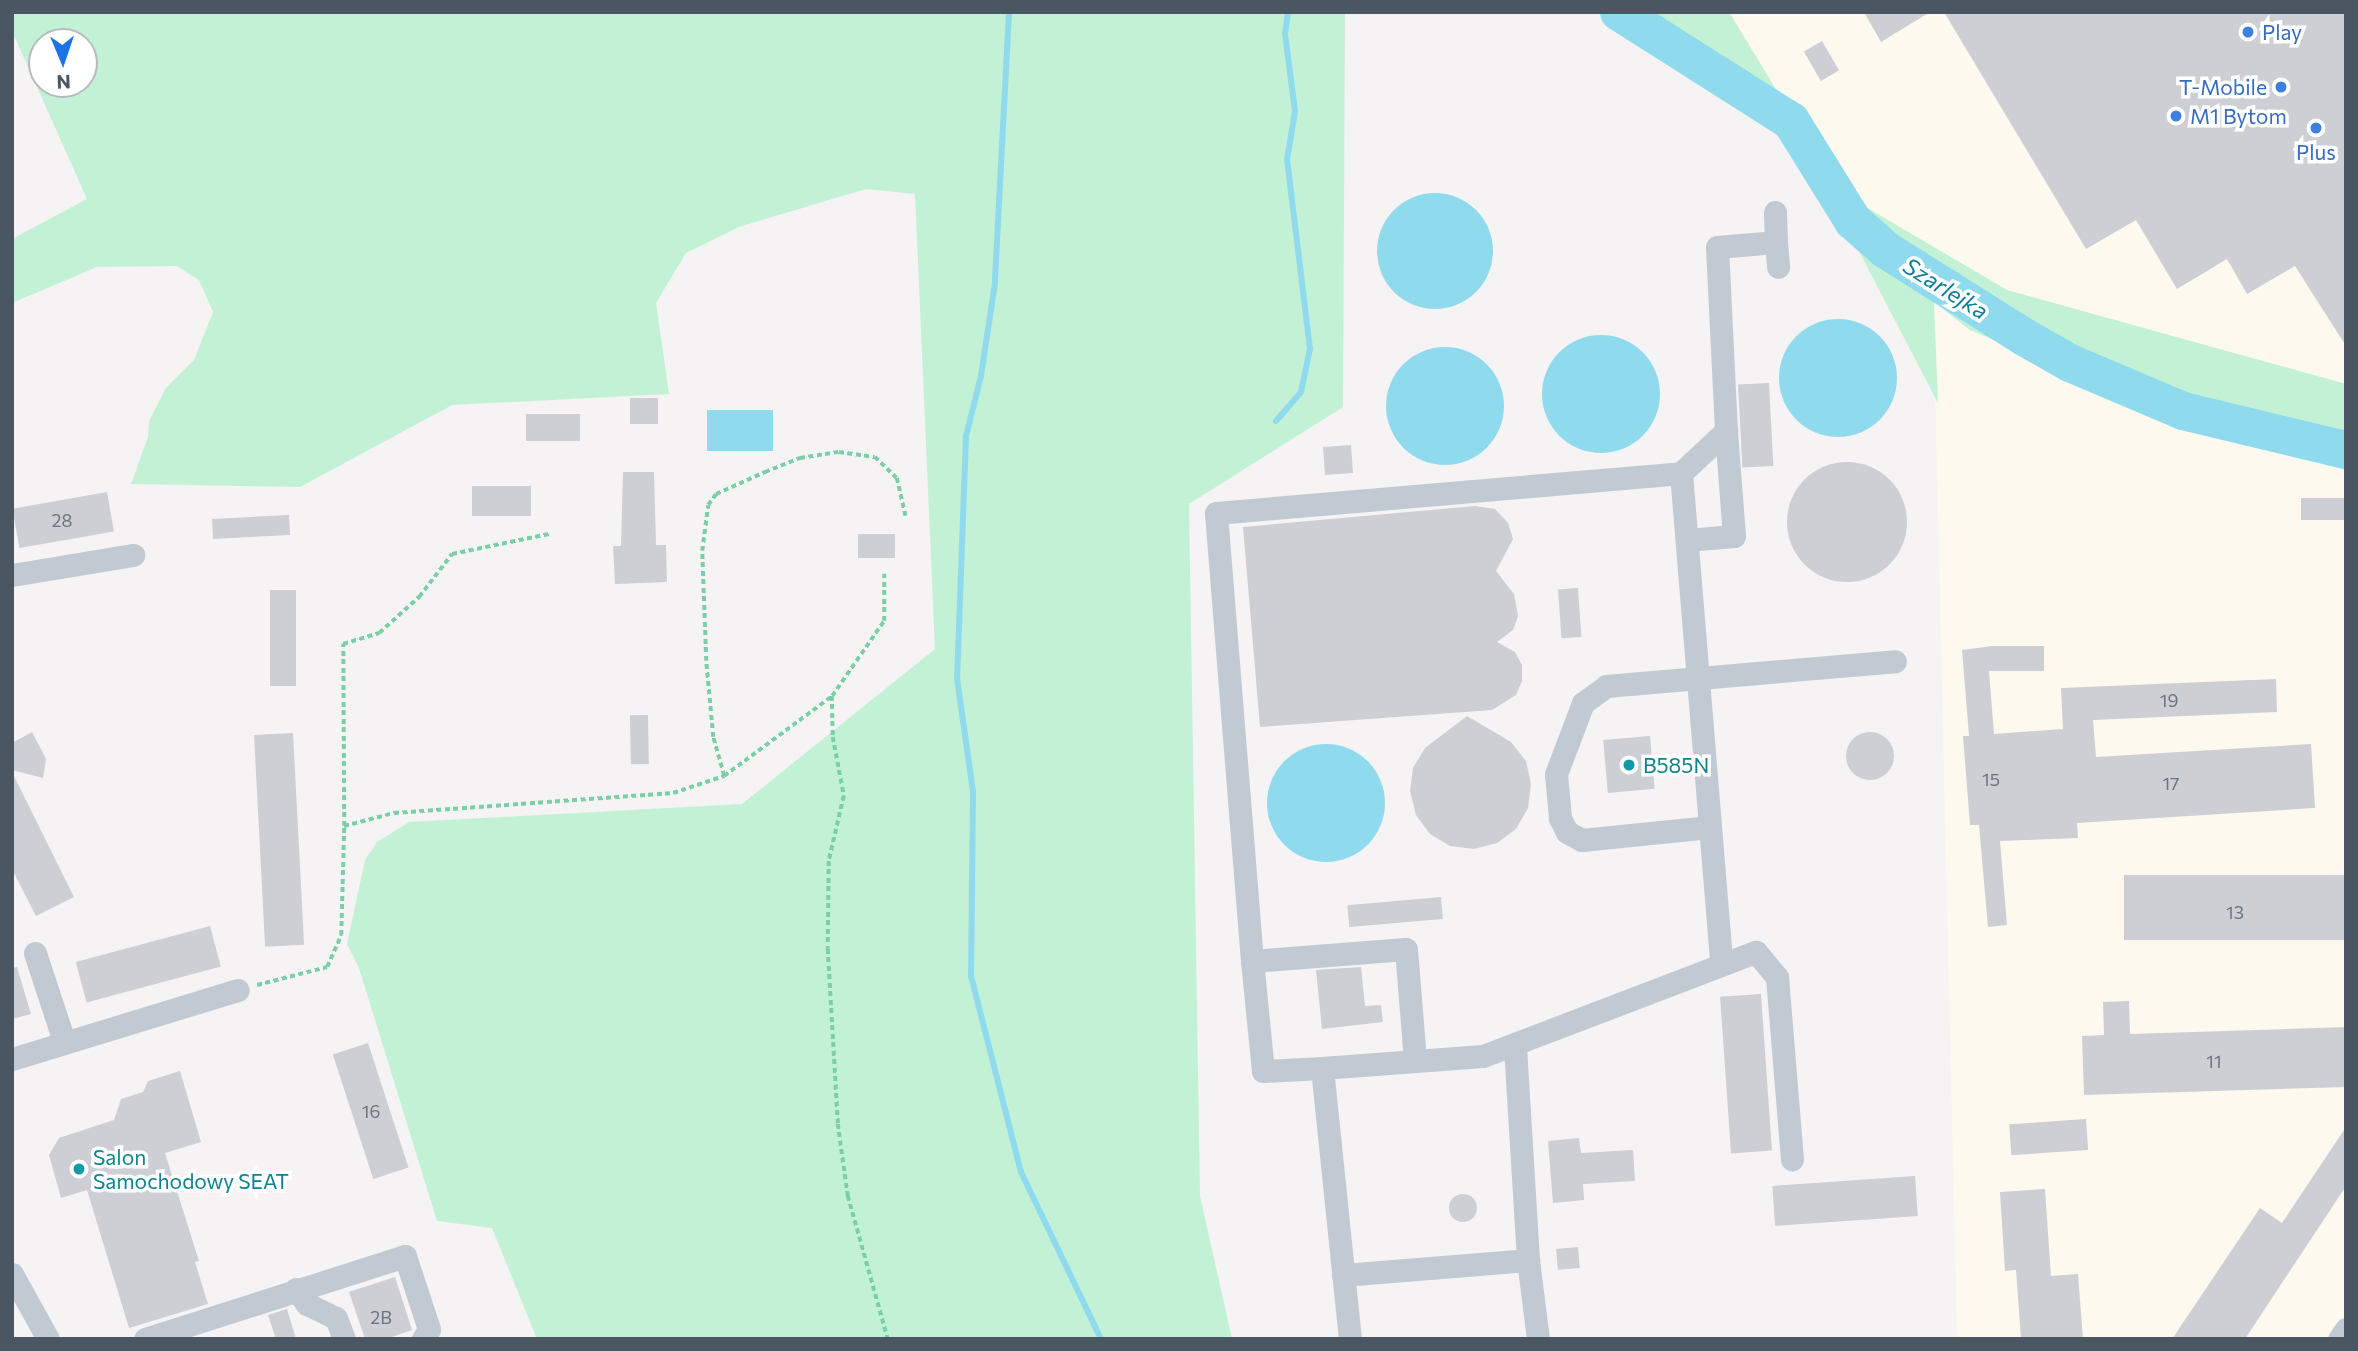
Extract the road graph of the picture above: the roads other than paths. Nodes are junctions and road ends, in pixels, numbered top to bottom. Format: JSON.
{"nodes":[{"id":1,"x":1775,"y":212,"type":"dead end"},
{"id":2,"x":1776,"y":242,"type":"junction"},
{"id":3,"x":1779,"y":267,"type":"dead end"},
{"id":4,"x":1726,"y":431,"type":"junction"},
{"id":5,"x":1681,"y":473,"type":"junction"},
{"id":6,"x":1687,"y":540,"type":"junction"},
{"id":7,"x":133,"y":555,"type":"dead end"},
{"id":8,"x":12,"y":575,"type":"edge"},
{"id":9,"x":1895,"y":662,"type":"dead end"},
{"id":10,"x":1697,"y":680,"type":"junction"},
{"id":11,"x":1710,"y":827,"type":"junction"},
{"id":12,"x":35,"y":953,"type":"dead end"},
{"id":13,"x":1252,"y":961,"type":"junction"},
{"id":14,"x":1721,"y":962,"type":"junction"},
{"id":15,"x":238,"y":990,"type":"road end"},
{"id":16,"x":64,"y":1041,"type":"junction"},
{"id":17,"x":1514,"y":1047,"type":"junction"},
{"id":18,"x":12,"y":1059,"type":"edge"},
{"id":19,"x":1415,"y":1061,"type":"junction"},
{"id":20,"x":1321,"y":1068,"type":"junction"},
{"id":21,"x":1792,"y":1159,"type":"dead end"},
{"id":22,"x":1528,"y":1260,"type":"junction"},
{"id":23,"x":12,"y":1273,"type":"edge"},
{"id":24,"x":1343,"y":1275,"type":"junction"},
{"id":25,"x":296,"y":1289,"type":"junction"},
{"id":26,"x":2346,"y":1329,"type":"edge"},
{"id":27,"x":48,"y":1339,"type":"edge"},
{"id":28,"x":145,"y":1339,"type":"edge"},
{"id":29,"x":344,"y":1339,"type":"edge"},
{"id":30,"x":422,"y":1339,"type":"edge"},
{"id":31,"x":1350,"y":1339,"type":"edge"},
{"id":32,"x":1538,"y":1339,"type":"edge"},
{"id":33,"x":2339,"y":1339,"type":"edge"}],
"edges":[{"from":1,"to":2,"type":"street"},
{"from":2,"to":3,"type":"street"},
{"from":2,"to":4,"type":"street"},
{"from":4,"to":5,"type":"street"},
{"from":4,"to":6,"type":"street"},
{"from":5,"to":6,"type":"street"},
{"from":5,"to":13,"type":"street"},
{"from":6,"to":10,"type":"street"},
{"from":7,"to":8,"type":"street"},
{"from":9,"to":10,"type":"street"},
{"from":10,"to":11,"type":"street"},
{"from":10,"to":11,"type":"street"},
{"from":11,"to":14,"type":"street"},
{"from":12,"to":16,"type":"street"},
{"from":13,"to":19,"type":"street"},
{"from":13,"to":20,"type":"street"},
{"from":14,"to":17,"type":"street"},
{"from":14,"to":21,"type":"street"},
{"from":15,"to":16,"type":"street"},
{"from":16,"to":18,"type":"street"},
{"from":17,"to":19,"type":"street"},
{"from":17,"to":22,"type":"street"},
{"from":19,"to":20,"type":"street"},
{"from":20,"to":24,"type":"street"},
{"from":22,"to":24,"type":"street"},
{"from":22,"to":32,"type":"street"},
{"from":23,"to":27,"type":"street"},
{"from":24,"to":31,"type":"street"},
{"from":25,"to":28,"type":"street"},
{"from":25,"to":29,"type":"street"},
{"from":25,"to":30,"type":"street"},
{"from":26,"to":33,"type":"street"}]}
